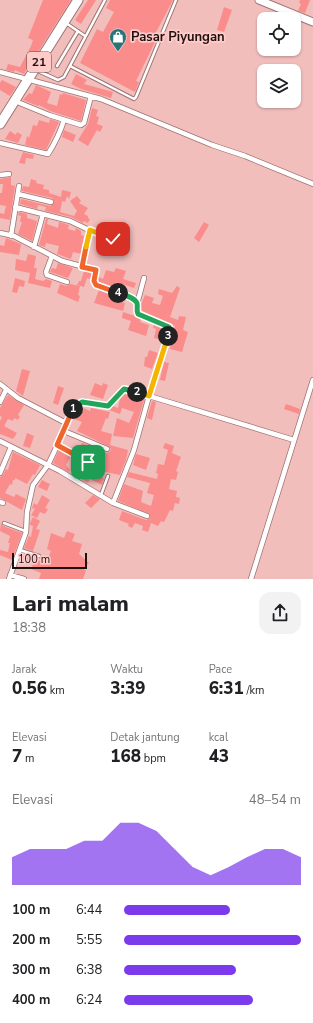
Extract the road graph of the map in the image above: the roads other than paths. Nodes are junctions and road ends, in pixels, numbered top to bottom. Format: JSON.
{"nodes":[{"id":1,"x":78,"y":0,"type":"edge"},
{"id":2,"x":105,"y":0,"type":"edge"},
{"id":3,"x":176,"y":0,"type":"edge"},
{"id":4,"x":259,"y":0,"type":"edge"},
{"id":5,"x":64,"y":22,"type":"junction"},
{"id":6,"x":313,"y":22,"type":"edge"},
{"id":7,"x":78,"y":31,"type":"junction"},
{"id":8,"x":85,"y":36,"type":"junction"},
{"id":9,"x":57,"y":66,"type":"dead end"},
{"id":10,"x":70,"y":66,"type":"junction"},
{"id":11,"x":34,"y":69,"type":"junction"},
{"id":12,"x":0,"y":72,"type":"edge"},
{"id":13,"x":28,"y":79,"type":"junction"},
{"id":14,"x":90,"y":96,"type":"junction"},
{"id":15,"x":15,"y":101,"type":"junction"},
{"id":16,"x":64,"y":120,"type":"junction"},
{"id":17,"x":0,"y":124,"type":"edge"},
{"id":18,"x":0,"y":143,"type":"edge"},
{"id":19,"x":9,"y":174,"type":"dead end"},
{"id":20,"x":0,"y":175,"type":"edge"},
{"id":21,"x":313,"y":184,"type":"edge"},
{"id":22,"x":19,"y":186,"type":"dead end"},
{"id":23,"x":18,"y":194,"type":"junction"},
{"id":24,"x":51,"y":202,"type":"dead end"},
{"id":25,"x":15,"y":208,"type":"junction"},
{"id":26,"x":43,"y":214,"type":"junction"},
{"id":27,"x":90,"y":230,"type":"junction"},
{"id":28,"x":0,"y":233,"type":"edge"},
{"id":29,"x":11,"y":236,"type":"junction"},
{"id":30,"x":117,"y":242,"type":"dead end"},
{"id":31,"x":34,"y":247,"type":"junction"},
{"id":32,"x":52,"y":256,"type":"junction"},
{"id":33,"x":82,"y":267,"type":"junction"},
{"id":34,"x":144,"y":278,"type":"dead end"},
{"id":35,"x":67,"y":282,"type":"dead end"},
{"id":36,"x":137,"y":304,"type":"junction"},
{"id":37,"x":313,"y":380,"type":"edge"},
{"id":38,"x":0,"y":384,"type":"edge"},
{"id":39,"x":6,"y":390,"type":"junction"},
{"id":40,"x":149,"y":396,"type":"junction"},
{"id":41,"x":0,"y":402,"type":"edge"},
{"id":42,"x":66,"y":423,"type":"junction"},
{"id":43,"x":64,"y":431,"type":"junction"},
{"id":44,"x":294,"y":440,"type":"junction"},
{"id":45,"x":0,"y":441,"type":"edge"},
{"id":46,"x":57,"y":445,"type":"junction"},
{"id":47,"x":11,"y":447,"type":"junction"},
{"id":48,"x":107,"y":450,"type":"dead end"},
{"id":49,"x":88,"y":462,"type":"dead end"},
{"id":50,"x":48,"y":465,"type":"junction"},
{"id":51,"x":0,"y":473,"type":"edge"},
{"id":52,"x":108,"y":476,"type":"dead end"},
{"id":53,"x":101,"y":496,"type":"junction"},
{"id":54,"x":113,"y":503,"type":"junction"},
{"id":55,"x":147,"y":516,"type":"dead end"},
{"id":56,"x":4,"y":523,"type":"dead end"},
{"id":57,"x":26,"y":532,"type":"junction"},
{"id":58,"x":20,"y":550,"type":"junction"},
{"id":59,"x":39,"y":556,"type":"dead end"},
{"id":60,"x":10,"y":577,"type":"edge"},
{"id":61,"x":24,"y":579,"type":"edge"},
{"id":62,"x":251,"y":579,"type":"edge"}],
"edges":[{"from":1,"to":5,"type":"highway","number":"21"},
{"from":2,"to":8,"type":"lane"},
{"from":3,"to":10,"type":"lane"},
{"from":4,"to":6,"type":"street"},
{"from":5,"to":7,"type":"lane"},
{"from":5,"to":11,"type":"highway","number":"21"},
{"from":7,"to":8,"type":"lane"},
{"from":7,"to":9,"type":"lane"},
{"from":8,"to":10,"type":"lane"},
{"from":10,"to":11,"type":"lane"},
{"from":11,"to":13,"type":"highway","number":"21"},
{"from":12,"to":13,"type":"street"},
{"from":13,"to":14,"type":"street"},
{"from":13,"to":15,"type":"highway","number":"21"},
{"from":14,"to":16,"type":"street"},
{"from":14,"to":21,"type":"street"},
{"from":15,"to":16,"type":"street"},
{"from":15,"to":17,"type":"highway","number":"21"},
{"from":16,"to":18,"type":"street"},
{"from":19,"to":20,"type":"street"},
{"from":22,"to":23,"type":"street"},
{"from":23,"to":24,"type":"street"},
{"from":23,"to":25,"type":"street"},
{"from":25,"to":26,"type":"street"},
{"from":25,"to":29,"type":"street"},
{"from":26,"to":27,"type":"street"},
{"from":26,"to":31,"type":"street"},
{"from":27,"to":30,"type":"street"},
{"from":27,"to":33,"type":"street"},
{"from":28,"to":29,"type":"street"},
{"from":29,"to":31,"type":"street"},
{"from":31,"to":32,"type":"street"},
{"from":32,"to":33,"type":"street"},
{"from":32,"to":35,"type":"street"},
{"from":33,"to":36,"type":"street"},
{"from":34,"to":36,"type":"street"},
{"from":36,"to":40,"type":"street"},
{"from":37,"to":44,"type":"street"},
{"from":38,"to":39,"type":"street"},
{"from":39,"to":41,"type":"street"},
{"from":39,"to":42,"type":"street"},
{"from":40,"to":42,"type":"street"},
{"from":40,"to":44,"type":"street"},
{"from":40,"to":54,"type":"street"},
{"from":42,"to":43,"type":"street"},
{"from":43,"to":46,"type":"street"},
{"from":43,"to":48,"type":"street"},
{"from":44,"to":62,"type":"street"},
{"from":45,"to":47,"type":"street"},
{"from":46,"to":49,"type":"street"},
{"from":46,"to":50,"type":"street"},
{"from":47,"to":50,"type":"street"},
{"from":47,"to":51,"type":"street"},
{"from":50,"to":53,"type":"street"},
{"from":50,"to":57,"type":"street"},
{"from":52,"to":53,"type":"lane"},
{"from":53,"to":54,"type":"street"},
{"from":54,"to":55,"type":"street"},
{"from":56,"to":57,"type":"lane"},
{"from":57,"to":58,"type":"street"},
{"from":58,"to":59,"type":"lane"},
{"from":58,"to":60,"type":"street"},
{"from":60,"to":61,"type":"street"}]}
